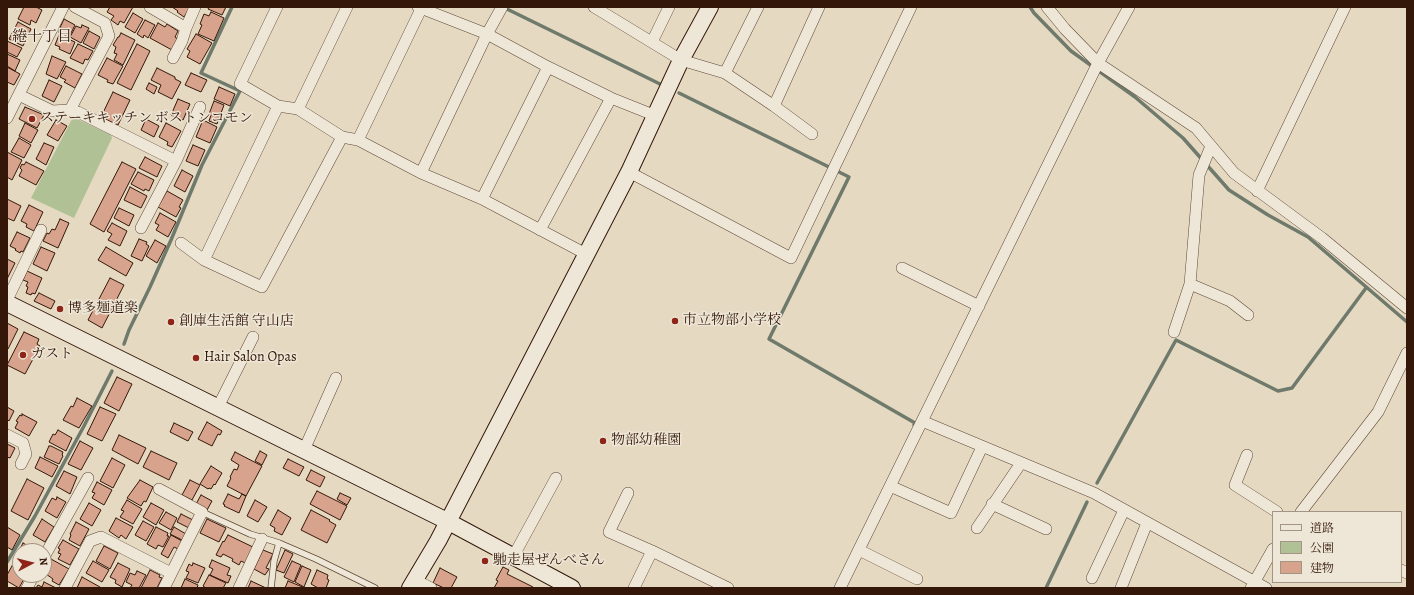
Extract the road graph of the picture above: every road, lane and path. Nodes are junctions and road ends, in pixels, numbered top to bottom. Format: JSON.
{"nodes":[{"id":1,"x":63,"y":7,"type":"edge"},
{"id":2,"x":75,"y":7,"type":"edge"},
{"id":3,"x":150,"y":7,"type":"edge"},
{"id":4,"x":195,"y":7,"type":"edge"},
{"id":5,"x":277,"y":7,"type":"edge"},
{"id":6,"x":347,"y":7,"type":"edge"},
{"id":7,"x":502,"y":7,"type":"edge"},
{"id":8,"x":669,"y":7,"type":"edge"},
{"id":9,"x":710,"y":7,"type":"edge"},
{"id":10,"x":758,"y":7,"type":"edge"},
{"id":11,"x":819,"y":7,"type":"edge"},
{"id":12,"x":911,"y":7,"type":"edge"},
{"id":13,"x":1047,"y":7,"type":"edge"},
{"id":14,"x":1129,"y":7,"type":"edge"},
{"id":15,"x":1345,"y":7,"type":"edge"},
{"id":16,"x":420,"y":8,"type":"edge"},
{"id":17,"x":599,"y":8,"type":"edge"},
{"id":18,"x":186,"y":28,"type":"junction"},
{"id":19,"x":487,"y":34,"type":"junction"},
{"id":20,"x":652,"y":42,"type":"junction"},
{"id":21,"x":173,"y":58,"type":"dead end"},
{"id":22,"x":681,"y":60,"type":"junction"},
{"id":23,"x":1098,"y":63,"type":"junction"},
{"id":24,"x":548,"y":67,"type":"junction"},
{"id":25,"x":725,"y":73,"type":"junction"},
{"id":26,"x":18,"y":95,"type":"junction"},
{"id":27,"x":611,"y":98,"type":"junction"},
{"id":28,"x":278,"y":106,"type":"junction"},
{"id":29,"x":774,"y":106,"type":"junction"},
{"id":30,"x":200,"y":107,"type":"dead end"},
{"id":31,"x":298,"y":109,"type":"junction"},
{"id":32,"x":70,"y":110,"type":"junction"},
{"id":33,"x":656,"y":116,"type":"junction"},
{"id":34,"x":7,"y":118,"type":"edge"},
{"id":35,"x":812,"y":134,"type":"dead end"},
{"id":36,"x":342,"y":137,"type":"junction"},
{"id":37,"x":358,"y":140,"type":"junction"},
{"id":38,"x":1211,"y":146,"type":"junction"},
{"id":39,"x":176,"y":161,"type":"junction"},
{"id":40,"x":629,"y":172,"type":"junction"},
{"id":41,"x":421,"y":173,"type":"junction"},
{"id":42,"x":1257,"y":191,"type":"junction"},
{"id":43,"x":482,"y":199,"type":"junction"},
{"id":44,"x":141,"y":228,"type":"dead end"},
{"id":45,"x":41,"y":230,"type":"dead end"},
{"id":46,"x":540,"y":230,"type":"junction"},
{"id":47,"x":181,"y":243,"type":"dead end"},
{"id":48,"x":586,"y":254,"type":"junction"},
{"id":49,"x":204,"y":260,"type":"junction"},
{"id":50,"x":902,"y":268,"type":"dead end"},
{"id":51,"x":1190,"y":284,"type":"junction"},
{"id":52,"x":7,"y":301,"type":"edge"},
{"id":53,"x":979,"y":306,"type":"junction"},
{"id":54,"x":1407,"y":308,"type":"edge"},
{"id":55,"x":1248,"y":315,"type":"dead end"},
{"id":56,"x":1174,"y":332,"type":"dead end"},
{"id":57,"x":253,"y":337,"type":"dead end"},
{"id":58,"x":1407,"y":353,"type":"edge"},
{"id":59,"x":336,"y":378,"type":"dead end"},
{"id":60,"x":218,"y":407,"type":"junction"},
{"id":61,"x":922,"y":421,"type":"junction"},
{"id":62,"x":7,"y":435,"type":"edge"},
{"id":63,"x":982,"y":446,"type":"junction"},
{"id":64,"x":304,"y":450,"type":"junction"},
{"id":65,"x":1247,"y":456,"type":"dead end"},
{"id":66,"x":1021,"y":463,"type":"junction"},
{"id":67,"x":21,"y":464,"type":"dead end"},
{"id":68,"x":88,"y":478,"type":"dead end"},
{"id":69,"x":556,"y":478,"type":"dead end"},
{"id":70,"x":890,"y":486,"type":"junction"},
{"id":71,"x":159,"y":489,"type":"dead end"},
{"id":72,"x":628,"y":493,"type":"dead end"},
{"id":73,"x":992,"y":504,"type":"junction"},
{"id":74,"x":1124,"y":510,"type":"junction"},
{"id":75,"x":1276,"y":511,"type":"edge"},
{"id":76,"x":1303,"y":511,"type":"edge"},
{"id":77,"x":202,"y":512,"type":"junction"},
{"id":78,"x":447,"y":521,"type":"junction"},
{"id":79,"x":1147,"y":523,"type":"junction"},
{"id":80,"x":977,"y":528,"type":"dead end"},
{"id":81,"x":1046,"y":529,"type":"dead end"},
{"id":82,"x":262,"y":539,"type":"junction"},
{"id":83,"x":52,"y":543,"type":"edge"},
{"id":84,"x":279,"y":543,"type":"junction"},
{"id":85,"x":858,"y":550,"type":"junction"},
{"id":86,"x":652,"y":551,"type":"junction"},
{"id":87,"x":1272,"y":551,"type":"edge"},
{"id":88,"x":513,"y":557,"type":"junction"},
{"id":89,"x":171,"y":573,"type":"junction"},
{"id":90,"x":1092,"y":578,"type":"dead end"},
{"id":91,"x":918,"y":579,"type":"dead end"},
{"id":92,"x":412,"y":584,"type":"edge"},
{"id":93,"x":1252,"y":585,"type":"edge"},
{"id":94,"x":65,"y":588,"type":"edge"},
{"id":95,"x":164,"y":588,"type":"edge"},
{"id":96,"x":239,"y":588,"type":"edge"},
{"id":97,"x":271,"y":588,"type":"edge"},
{"id":98,"x":375,"y":588,"type":"edge"},
{"id":99,"x":431,"y":588,"type":"edge"},
{"id":100,"x":572,"y":588,"type":"edge"},
{"id":101,"x":634,"y":588,"type":"edge"},
{"id":102,"x":728,"y":588,"type":"edge"},
{"id":103,"x":840,"y":588,"type":"edge"},
{"id":104,"x":1121,"y":588,"type":"edge"},
{"id":105,"x":1266,"y":588,"type":"edge"}],
"edges":[{"from":1,"to":26,"type":"street"},
{"from":2,"to":32,"type":"street"},
{"from":3,"to":18,"type":"street"},
{"from":4,"to":18,"type":"street"},
{"from":5,"to":28,"type":"street"},
{"from":6,"to":31,"type":"street"},
{"from":7,"to":19,"type":"street"},
{"from":8,"to":20,"type":"street"},
{"from":9,"to":22,"type":"street"},
{"from":10,"to":25,"type":"street"},
{"from":11,"to":29,"type":"street"},
{"from":12,"to":40,"type":"street"},
{"from":13,"to":23,"type":"street"},
{"from":14,"to":23,"type":"street"},
{"from":15,"to":42,"type":"street"},
{"from":16,"to":19,"type":"street"},
{"from":16,"to":37,"type":"street"},
{"from":17,"to":20,"type":"street"},
{"from":18,"to":21,"type":"street"},
{"from":19,"to":24,"type":"street"},
{"from":19,"to":41,"type":"street"},
{"from":20,"to":22,"type":"street"},
{"from":22,"to":25,"type":"street"},
{"from":22,"to":33,"type":"street"},
{"from":23,"to":38,"type":"street"},
{"from":23,"to":53,"type":"street"},
{"from":24,"to":27,"type":"street"},
{"from":24,"to":43,"type":"street"},
{"from":25,"to":29,"type":"street"},
{"from":26,"to":32,"type":"street"},
{"from":26,"to":34,"type":"street"},
{"from":27,"to":33,"type":"street"},
{"from":27,"to":46,"type":"street"},
{"from":28,"to":31,"type":"street"},
{"from":28,"to":49,"type":"street"},
{"from":29,"to":35,"type":"street"},
{"from":30,"to":39,"type":"street"},
{"from":31,"to":36,"type":"street"},
{"from":32,"to":39,"type":"street"},
{"from":33,"to":40,"type":"street"},
{"from":36,"to":37,"type":"street"},
{"from":36,"to":49,"type":"street"},
{"from":37,"to":41,"type":"street"},
{"from":38,"to":42,"type":"street"},
{"from":38,"to":51,"type":"street"},
{"from":39,"to":44,"type":"street"},
{"from":40,"to":48,"type":"street"},
{"from":41,"to":43,"type":"street"},
{"from":42,"to":54,"type":"street"},
{"from":43,"to":46,"type":"street"},
{"from":45,"to":52,"type":"street"},
{"from":46,"to":48,"type":"street"},
{"from":47,"to":49,"type":"street"},
{"from":48,"to":78,"type":"street"},
{"from":50,"to":53,"type":"street"},
{"from":51,"to":55,"type":"street"},
{"from":51,"to":56,"type":"street"},
{"from":52,"to":60,"type":"street"},
{"from":53,"to":61,"type":"street"},
{"from":57,"to":60,"type":"street"},
{"from":58,"to":76,"type":"street"},
{"from":59,"to":64,"type":"street"},
{"from":60,"to":64,"type":"street"},
{"from":61,"to":63,"type":"street"},
{"from":61,"to":70,"type":"street"},
{"from":62,"to":67,"type":"street"},
{"from":63,"to":66,"type":"street"},
{"from":63,"to":70,"type":"street"},
{"from":64,"to":78,"type":"street"},
{"from":65,"to":75,"type":"street"},
{"from":66,"to":73,"type":"street"},
{"from":66,"to":74,"type":"street"},
{"from":68,"to":83,"type":"street"},
{"from":69,"to":88,"type":"street"},
{"from":70,"to":85,"type":"street"},
{"from":71,"to":77,"type":"street"},
{"from":72,"to":86,"type":"street"},
{"from":73,"to":80,"type":"street"},
{"from":73,"to":81,"type":"street"},
{"from":74,"to":79,"type":"street"},
{"from":74,"to":90,"type":"street"},
{"from":77,"to":82,"type":"lane"},
{"from":77,"to":89,"type":"street"},
{"from":78,"to":88,"type":"street"},
{"from":78,"to":92,"type":"street"},
{"from":79,"to":93,"type":"street"},
{"from":79,"to":104,"type":"street"},
{"from":82,"to":84,"type":"lane"},
{"from":82,"to":96,"type":"street"},
{"from":84,"to":97,"type":"lane"},
{"from":84,"to":98,"type":"lane"},
{"from":85,"to":91,"type":"street"},
{"from":85,"to":103,"type":"street"},
{"from":86,"to":101,"type":"street"},
{"from":86,"to":102,"type":"street"},
{"from":87,"to":93,"type":"street"},
{"from":88,"to":100,"type":"street"},
{"from":89,"to":94,"type":"street"},
{"from":89,"to":95,"type":"street"},
{"from":92,"to":99,"type":"street"},
{"from":93,"to":105,"type":"street"}]}
